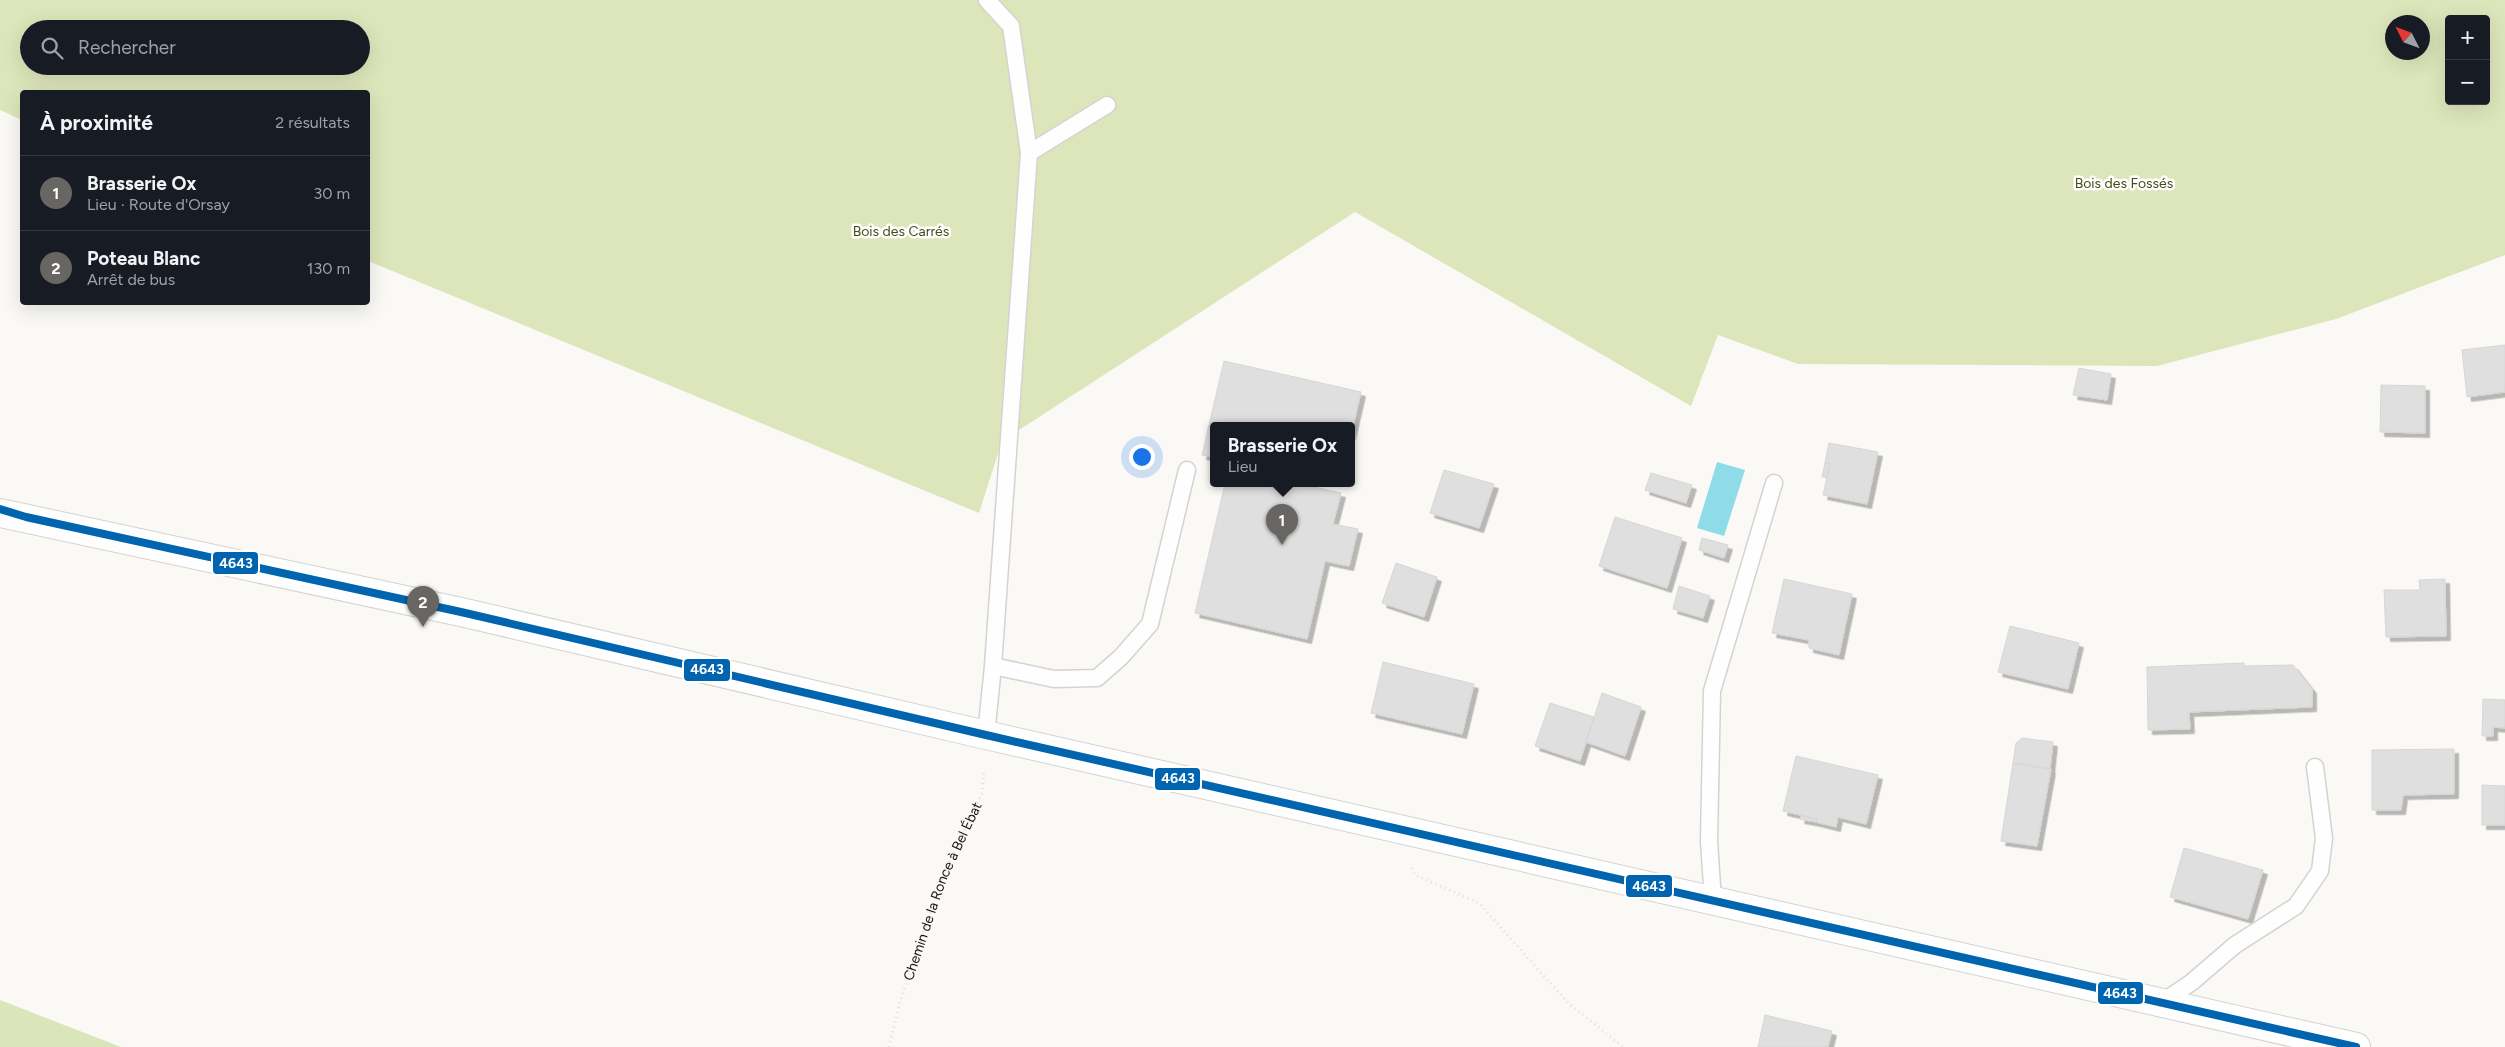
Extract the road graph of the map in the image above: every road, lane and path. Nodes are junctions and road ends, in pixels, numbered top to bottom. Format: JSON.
{"nodes":[{"id":1,"x":987,"y":0,"type":"edge"},
{"id":2,"x":1180,"y":0,"type":"edge"},
{"id":3,"x":1107,"y":106,"type":"joint"},
{"id":4,"x":1029,"y":153,"type":"junction"},
{"id":5,"x":1186,"y":470,"type":"dead end"},
{"id":6,"x":1774,"y":483,"type":"dead end"},
{"id":7,"x":9,"y":513,"type":"edge"},
{"id":8,"x":994,"y":666,"type":"junction"},
{"id":9,"x":986,"y":735,"type":"junction"},
{"id":10,"x":2315,"y":767,"type":"dead end"},
{"id":11,"x":1397,"y":828,"type":"junction"},
{"id":12,"x":1714,"y":901,"type":"junction"},
{"id":13,"x":2161,"y":1003,"type":"junction"},
{"id":14,"x":889,"y":1047,"type":"edge"},
{"id":15,"x":1623,"y":1047,"type":"edge"},
{"id":16,"x":2356,"y":1047,"type":"edge"}],
"edges":[{"from":1,"to":4,"type":"lane"},
{"from":2,"to":3,"type":"path"},
{"from":3,"to":4,"type":"lane"},
{"from":4,"to":8,"type":"lane"},
{"from":5,"to":8,"type":"lane"},
{"from":6,"to":12,"type":"lane"},
{"from":7,"to":9,"type":"main road"},
{"from":8,"to":9,"type":"lane"},
{"from":9,"to":11,"type":"main road"},
{"from":9,"to":14,"type":"path","name":"Chemin de la Ronce à Bel Ébat"},
{"from":10,"to":13,"type":"lane"},
{"from":11,"to":12,"type":"main road"},
{"from":11,"to":15,"type":"path"},
{"from":12,"to":13,"type":"main road"},
{"from":13,"to":16,"type":"main road"}]}
